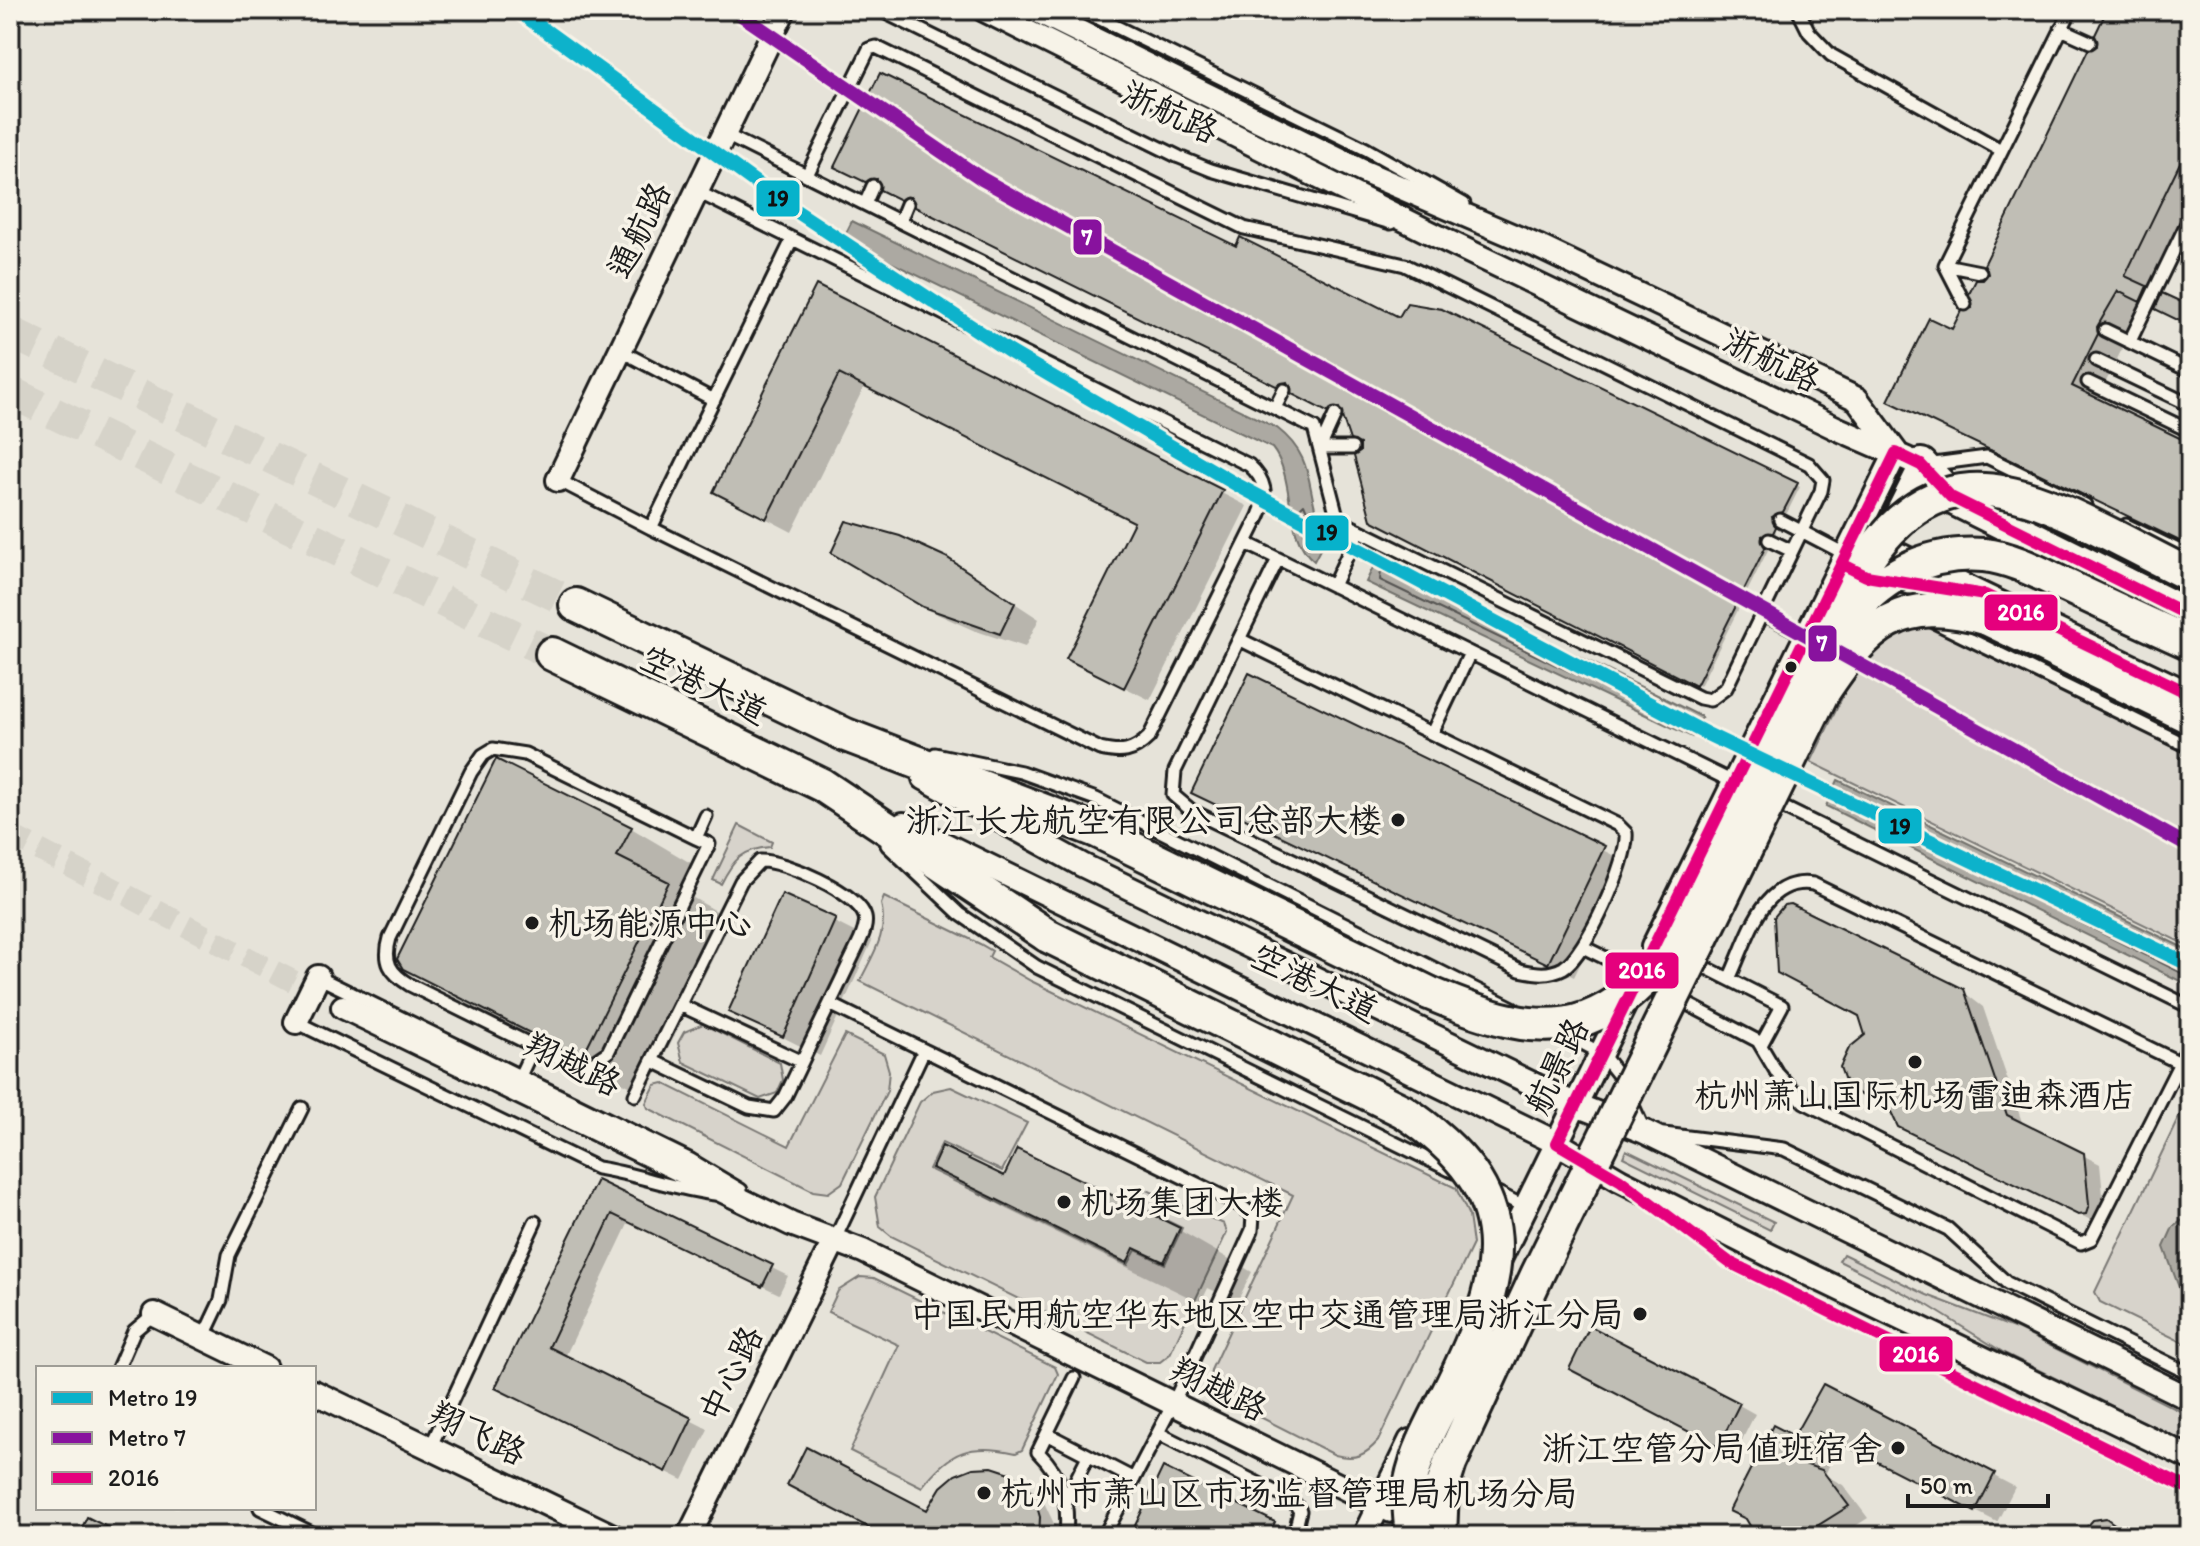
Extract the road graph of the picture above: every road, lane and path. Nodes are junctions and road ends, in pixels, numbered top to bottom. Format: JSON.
{"nodes":[{"id":1,"x":784,"y":10,"type":"edge"},
{"id":2,"x":880,"y":10,"type":"edge"},
{"id":3,"x":984,"y":10,"type":"edge"},
{"id":4,"x":1035,"y":10,"type":"edge"},
{"id":5,"x":1082,"y":10,"type":"edge"},
{"id":6,"x":1798,"y":10,"type":"edge"},
{"id":7,"x":2071,"y":10,"type":"edge"},
{"id":8,"x":2061,"y":29,"type":"junction"},
{"id":9,"x":2090,"y":42,"type":"dead end"},
{"id":10,"x":724,"y":134,"type":"junction"},
{"id":11,"x":2001,"y":150,"type":"junction"},
{"id":12,"x":807,"y":175,"type":"junction"},
{"id":13,"x":873,"y":186,"type":"dead end"},
{"id":14,"x":696,"y":191,"type":"junction"},
{"id":15,"x":865,"y":204,"type":"junction"},
{"id":16,"x":907,"y":204,"type":"dead end"},
{"id":17,"x":2190,"y":217,"type":"edge"},
{"id":18,"x":900,"y":221,"type":"junction"},
{"id":19,"x":792,"y":240,"type":"junction"},
{"id":20,"x":1447,"y":241,"type":"junction"},
{"id":21,"x":1537,"y":246,"type":"junction"},
{"id":22,"x":1945,"y":265,"type":"junction"},
{"id":23,"x":1980,"y":272,"type":"dead end"},
{"id":24,"x":1965,"y":304,"type":"dead end"},
{"id":25,"x":2105,"y":330,"type":"dead end"},
{"id":26,"x":2130,"y":341,"type":"junction"},
{"id":27,"x":619,"y":350,"type":"junction"},
{"id":28,"x":2096,"y":360,"type":"dead end"},
{"id":29,"x":2190,"y":371,"type":"edge"},
{"id":30,"x":2088,"y":382,"type":"dead end"},
{"id":31,"x":1284,"y":390,"type":"dead end"},
{"id":32,"x":714,"y":400,"type":"junction"},
{"id":33,"x":2190,"y":405,"type":"edge"},
{"id":34,"x":1275,"y":408,"type":"junction"},
{"id":35,"x":1335,"y":415,"type":"dead end"},
{"id":36,"x":2190,"y":431,"type":"edge"},
{"id":37,"x":1320,"y":448,"type":"junction"},
{"id":38,"x":1352,"y":448,"type":"dead end"},
{"id":39,"x":1909,"y":459,"type":"junction"},
{"id":40,"x":558,"y":480,"type":"joint"},
{"id":41,"x":2095,"y":510,"type":"dead end"},
{"id":42,"x":2109,"y":516,"type":"dead end"},
{"id":43,"x":1780,"y":520,"type":"dead end"},
{"id":44,"x":651,"y":528,"type":"junction"},
{"id":45,"x":1359,"y":530,"type":"junction"},
{"id":46,"x":1802,"y":531,"type":"junction"},
{"id":47,"x":1769,"y":540,"type":"dead end"},
{"id":48,"x":1246,"y":543,"type":"junction"},
{"id":49,"x":1881,"y":546,"type":"junction"},
{"id":50,"x":1792,"y":551,"type":"junction"},
{"id":51,"x":1848,"y":553,"type":"junction"},
{"id":52,"x":2190,"y":556,"type":"edge"},
{"id":53,"x":1278,"y":559,"type":"junction"},
{"id":54,"x":2190,"y":575,"type":"edge"},
{"id":55,"x":1866,"y":576,"type":"junction"},
{"id":56,"x":1333,"y":586,"type":"junction"},
{"id":57,"x":1985,"y":595,"type":"junction"},
{"id":58,"x":2190,"y":596,"type":"edge"},
{"id":59,"x":1883,"y":597,"type":"dead end"},
{"id":60,"x":1897,"y":604,"type":"dead end"},
{"id":61,"x":576,"y":605,"type":"tunnel mouth"},
{"id":62,"x":1762,"y":613,"type":"junction"},
{"id":63,"x":2190,"y":616,"type":"edge"},
{"id":64,"x":1806,"y":636,"type":"junction"},
{"id":65,"x":1239,"y":639,"type":"junction"},
{"id":66,"x":2190,"y":643,"type":"edge"},
{"id":67,"x":1470,"y":653,"type":"junction"},
{"id":68,"x":552,"y":654,"type":"tunnel mouth"},
{"id":69,"x":1806,"y":674,"type":"junction"},
{"id":70,"x":2190,"y":694,"type":"edge"},
{"id":71,"x":2190,"y":717,"type":"edge"},
{"id":72,"x":1432,"y":733,"type":"junction"},
{"id":73,"x":846,"y":735,"type":"junction"},
{"id":74,"x":2190,"y":747,"type":"edge"},
{"id":75,"x":1735,"y":782,"type":"junction"},
{"id":76,"x":822,"y":785,"type":"junction"},
{"id":77,"x":1759,"y":795,"type":"junction"},
{"id":78,"x":706,"y":816,"type":"dead end"},
{"id":79,"x":696,"y":838,"type":"junction"},
{"id":80,"x":1583,"y":947,"type":"junction"},
{"id":81,"x":1680,"y":954,"type":"junction"},
{"id":82,"x":1640,"y":975,"type":"junction"},
{"id":83,"x":318,"y":977,"type":"joint"},
{"id":84,"x":1729,"y":979,"type":"junction"},
{"id":85,"x":1662,"y":991,"type":"junction"},
{"id":86,"x":830,"y":1004,"type":"junction"},
{"id":87,"x":680,"y":1005,"type":"junction"},
{"id":88,"x":343,"y":1007,"type":"tunnel mouth"},
{"id":89,"x":2190,"y":1007,"type":"edge"},
{"id":90,"x":296,"y":1022,"type":"joint"},
{"id":91,"x":2190,"y":1043,"type":"edge"},
{"id":92,"x":1761,"y":1045,"type":"junction"},
{"id":93,"x":534,"y":1046,"type":"junction"},
{"id":94,"x":924,"y":1050,"type":"junction"},
{"id":95,"x":1601,"y":1053,"type":"junction"},
{"id":96,"x":653,"y":1061,"type":"junction"},
{"id":97,"x":802,"y":1062,"type":"junction"},
{"id":98,"x":2180,"y":1063,"type":"junction"},
{"id":99,"x":520,"y":1076,"type":"junction"},
{"id":100,"x":1620,"y":1077,"type":"junction"},
{"id":101,"x":635,"y":1095,"type":"dead end"},
{"id":102,"x":1576,"y":1105,"type":"junction"},
{"id":103,"x":302,"y":1108,"type":"dead end"},
{"id":104,"x":1602,"y":1113,"type":"junction"},
{"id":105,"x":1645,"y":1132,"type":"junction"},
{"id":106,"x":1557,"y":1143,"type":"junction"},
{"id":107,"x":1581,"y":1156,"type":"junction"},
{"id":108,"x":1620,"y":1180,"type":"junction"},
{"id":109,"x":731,"y":1196,"type":"junction"},
{"id":110,"x":1525,"y":1207,"type":"junction"},
{"id":111,"x":535,"y":1222,"type":"dead end"},
{"id":112,"x":791,"y":1224,"type":"junction"},
{"id":113,"x":834,"y":1241,"type":"junction"},
{"id":114,"x":154,"y":1314,"type":"joint"},
{"id":115,"x":203,"y":1338,"type":"junction"},
{"id":116,"x":119,"y":1366,"type":"edge"},
{"id":117,"x":261,"y":1366,"type":"edge"},
{"id":118,"x":2190,"y":1374,"type":"edge"},
{"id":119,"x":1074,"y":1378,"type":"dead end"},
{"id":120,"x":316,"y":1393,"type":"edge"},
{"id":121,"x":2190,"y":1399,"type":"edge"},
{"id":122,"x":1173,"y":1404,"type":"junction"},
{"id":123,"x":1158,"y":1433,"type":"junction"},
{"id":124,"x":1047,"y":1434,"type":"junction"},
{"id":125,"x":430,"y":1448,"type":"junction"},
{"id":126,"x":1088,"y":1456,"type":"junction"},
{"id":127,"x":2190,"y":1458,"type":"edge"},
{"id":128,"x":1134,"y":1479,"type":"junction"},
{"id":129,"x":2190,"y":1489,"type":"edge"},
{"id":130,"x":1067,"y":1498,"type":"junction"},
{"id":131,"x":264,"y":1510,"type":"edge"},
{"id":132,"x":1399,"y":1528,"type":"edge"},
{"id":133,"x":318,"y":1536,"type":"edge"},
{"id":134,"x":613,"y":1536,"type":"edge"},
{"id":135,"x":689,"y":1536,"type":"edge"},
{"id":136,"x":1066,"y":1536,"type":"edge"},
{"id":137,"x":1104,"y":1536,"type":"edge"},
{"id":138,"x":1294,"y":1536,"type":"edge"},
{"id":139,"x":1364,"y":1536,"type":"edge"},
{"id":140,"x":1441,"y":1536,"type":"edge"}],
"edges":[{"from":1,"to":10,"type":"street","name":"通航路"},
{"from":2,"to":20,"type":"lane","name":"浙航路"},
{"from":3,"to":20,"type":"street","name":"浙航路"},
{"from":4,"to":21,"type":"street","name":"浙航路"},
{"from":5,"to":21,"type":"lane","name":"浙航路"},
{"from":6,"to":11,"type":"lane"},
{"from":7,"to":8,"type":"lane"},
{"from":8,"to":9,"type":"lane"},
{"from":8,"to":11,"type":"lane"},
{"from":10,"to":12,"type":"lane"},
{"from":10,"to":14,"type":"street","name":"通航路"},
{"from":11,"to":22,"type":"lane"},
{"from":12,"to":15,"type":"lane"},
{"from":12,"to":46,"type":"lane"},
{"from":13,"to":15,"type":"lane"},
{"from":14,"to":19,"type":"lane"},
{"from":14,"to":27,"type":"street","name":"通航路"},
{"from":15,"to":18,"type":"lane"},
{"from":16,"to":18,"type":"lane"},
{"from":17,"to":26,"type":"lane"},
{"from":18,"to":34,"type":"lane"},
{"from":19,"to":32,"type":"lane"},
{"from":19,"to":48,"type":"lane"},
{"from":20,"to":39,"type":"street","name":"浙航路"},
{"from":21,"to":39,"type":"street","name":"浙航路"},
{"from":22,"to":23,"type":"lane"},
{"from":22,"to":24,"type":"lane"},
{"from":25,"to":26,"type":"lane"},
{"from":26,"to":29,"type":"lane"},
{"from":27,"to":32,"type":"lane"},
{"from":27,"to":40,"type":"street","name":"通航路"},
{"from":28,"to":33,"type":"lane"},
{"from":30,"to":36,"type":"lane"},
{"from":31,"to":34,"type":"lane"},
{"from":32,"to":44,"type":"lane"},
{"from":34,"to":37,"type":"lane"},
{"from":35,"to":37,"type":"lane"},
{"from":37,"to":38,"type":"lane"},
{"from":37,"to":45,"type":"lane"},
{"from":39,"to":41,"type":"lane"},
{"from":39,"to":49,"type":"street","name":"航景路"},
{"from":39,"to":51,"type":"street","name":"航景路"},
{"from":39,"to":58,"type":"main road"},
{"from":39,"to":63,"type":"main road"},
{"from":40,"to":44,"type":"lane"},
{"from":42,"to":52,"type":"lane"},
{"from":43,"to":46,"type":"lane"},
{"from":44,"to":48,"type":"lane"},
{"from":45,"to":56,"type":"lane"},
{"from":45,"to":62,"type":"lane"},
{"from":46,"to":50,"type":"lane"},
{"from":46,"to":51,"type":"lane"},
{"from":47,"to":50,"type":"lane"},
{"from":48,"to":53,"type":"lane"},
{"from":49,"to":51,"type":"street"},
{"from":49,"to":55,"type":"street","name":"航景路"},
{"from":49,"to":57,"type":"street"},
{"from":50,"to":62,"type":"lane"},
{"from":51,"to":55,"type":"street"},
{"from":51,"to":64,"type":"street","name":"航景路"},
{"from":53,"to":56,"type":"lane"},
{"from":53,"to":65,"type":"lane"},
{"from":54,"to":69,"type":"main road","bridge":true},
{"from":55,"to":57,"type":"street"},
{"from":55,"to":59,"type":"lane"},
{"from":55,"to":77,"type":"street","name":"航景路"},
{"from":56,"to":67,"type":"lane"},
{"from":57,"to":70,"type":"street"},
{"from":60,"to":74,"type":"lane"},
{"from":61,"to":73,"type":"main road","name":"空港大道"},
{"from":62,"to":64,"type":"lane"},
{"from":64,"to":75,"type":"street","name":"航景路"},
{"from":65,"to":72,"type":"lane"},
{"from":65,"to":80,"type":"lane"},
{"from":66,"to":69,"type":"main road","bridge":true},
{"from":67,"to":72,"type":"lane"},
{"from":67,"to":75,"type":"lane"},
{"from":68,"to":76,"type":"main road","name":"空港大道"},
{"from":69,"to":73,"type":"main road","name":"空港大道","bridge":true},
{"from":71,"to":140,"type":"main road","bridge":true},
{"from":72,"to":80,"type":"lane"},
{"from":73,"to":95,"type":"lane"},
{"from":73,"to":102,"type":"street","name":"空港大道"},
{"from":75,"to":77,"type":"lane"},
{"from":75,"to":82,"type":"street","name":"航景路"},
{"from":76,"to":106,"type":"street","name":"空港大道"},
{"from":76,"to":110,"type":"lane"},
{"from":76,"to":132,"type":"main road","name":"空港大道","bridge":true},
{"from":77,"to":81,"type":"street","name":"航景路"},
{"from":77,"to":89,"type":"lane"},
{"from":78,"to":79,"type":"lane"},
{"from":79,"to":93,"type":"lane"},
{"from":79,"to":93,"type":"lane"},
{"from":80,"to":82,"type":"lane"},
{"from":81,"to":84,"type":"lane"},
{"from":81,"to":85,"type":"street","name":"航景路"},
{"from":82,"to":95,"type":"street","name":"航景路"},
{"from":83,"to":90,"type":"street"},
{"from":83,"to":99,"type":"lane","name":"翔越路"},
{"from":84,"to":92,"type":"lane"},
{"from":84,"to":98,"type":"lane"},
{"from":85,"to":92,"type":"lane"},
{"from":85,"to":100,"type":"street","name":"航景路"},
{"from":86,"to":87,"type":"lane"},
{"from":86,"to":94,"type":"lane"},
{"from":86,"to":97,"type":"lane"},
{"from":87,"to":96,"type":"lane"},
{"from":87,"to":97,"type":"lane"},
{"from":88,"to":109,"type":"street","name":"翔越路"},
{"from":90,"to":109,"type":"lane","name":"翔越路"},
{"from":91,"to":98,"type":"lane"},
{"from":92,"to":98,"type":"lane"},
{"from":93,"to":99,"type":"lane"},
{"from":94,"to":113,"type":"lane"},
{"from":94,"to":122,"type":"lane"},
{"from":95,"to":100,"type":"lane"},
{"from":95,"to":102,"type":"street","name":"航景路"},
{"from":96,"to":97,"type":"lane"},
{"from":96,"to":101,"type":"lane"},
{"from":99,"to":112,"type":"lane","name":"翔越路"},
{"from":100,"to":104,"type":"street","name":"航景路"},
{"from":100,"to":105,"type":"lane"},
{"from":102,"to":104,"type":"street","name":"空港大道"},
{"from":102,"to":106,"type":"street","name":"航景路"},
{"from":103,"to":115,"type":"lane"},
{"from":104,"to":105,"type":"street","name":"空港大道"},
{"from":104,"to":107,"type":"street","name":"航景路"},
{"from":105,"to":118,"type":"lane"},
{"from":105,"to":121,"type":"street","name":"空港大道"},
{"from":106,"to":107,"type":"street","name":"空港大道"},
{"from":106,"to":110,"type":"street","name":"航景路"},
{"from":107,"to":108,"type":"street","name":"空港大道"},
{"from":107,"to":132,"type":"street","name":"航景路"},
{"from":108,"to":127,"type":"street","name":"空港大道"},
{"from":108,"to":129,"type":"lane"},
{"from":109,"to":112,"type":"street","name":"翔越路"},
{"from":110,"to":132,"type":"street","name":"航景路"},
{"from":111,"to":125,"type":"lane"},
{"from":112,"to":113,"type":"street","name":"翔越路"},
{"from":113,"to":122,"type":"street","name":"翔越路"},
{"from":113,"to":135,"type":"street","name":"中心路"},
{"from":114,"to":115,"type":"street"},
{"from":114,"to":116,"type":"lane"},
{"from":115,"to":117,"type":"street"},
{"from":119,"to":124,"type":"lane"},
{"from":120,"to":125,"type":"street","name":"翔飞路"},
{"from":122,"to":123,"type":"lane"},
{"from":122,"to":132,"type":"street","name":"翔越路"},
{"from":123,"to":128,"type":"lane"},
{"from":123,"to":138,"type":"lane"},
{"from":124,"to":126,"type":"lane"},
{"from":124,"to":130,"type":"lane"},
{"from":125,"to":134,"type":"street","name":"翔飞路"},
{"from":126,"to":128,"type":"lane"},
{"from":126,"to":130,"type":"lane"},
{"from":128,"to":137,"type":"lane"},
{"from":130,"to":136,"type":"lane"},
{"from":131,"to":133,"type":"lane"},
{"from":132,"to":139,"type":"street","name":"航景路"},
{"from":132,"to":140,"type":"lane","name":"翔越路"}]}
